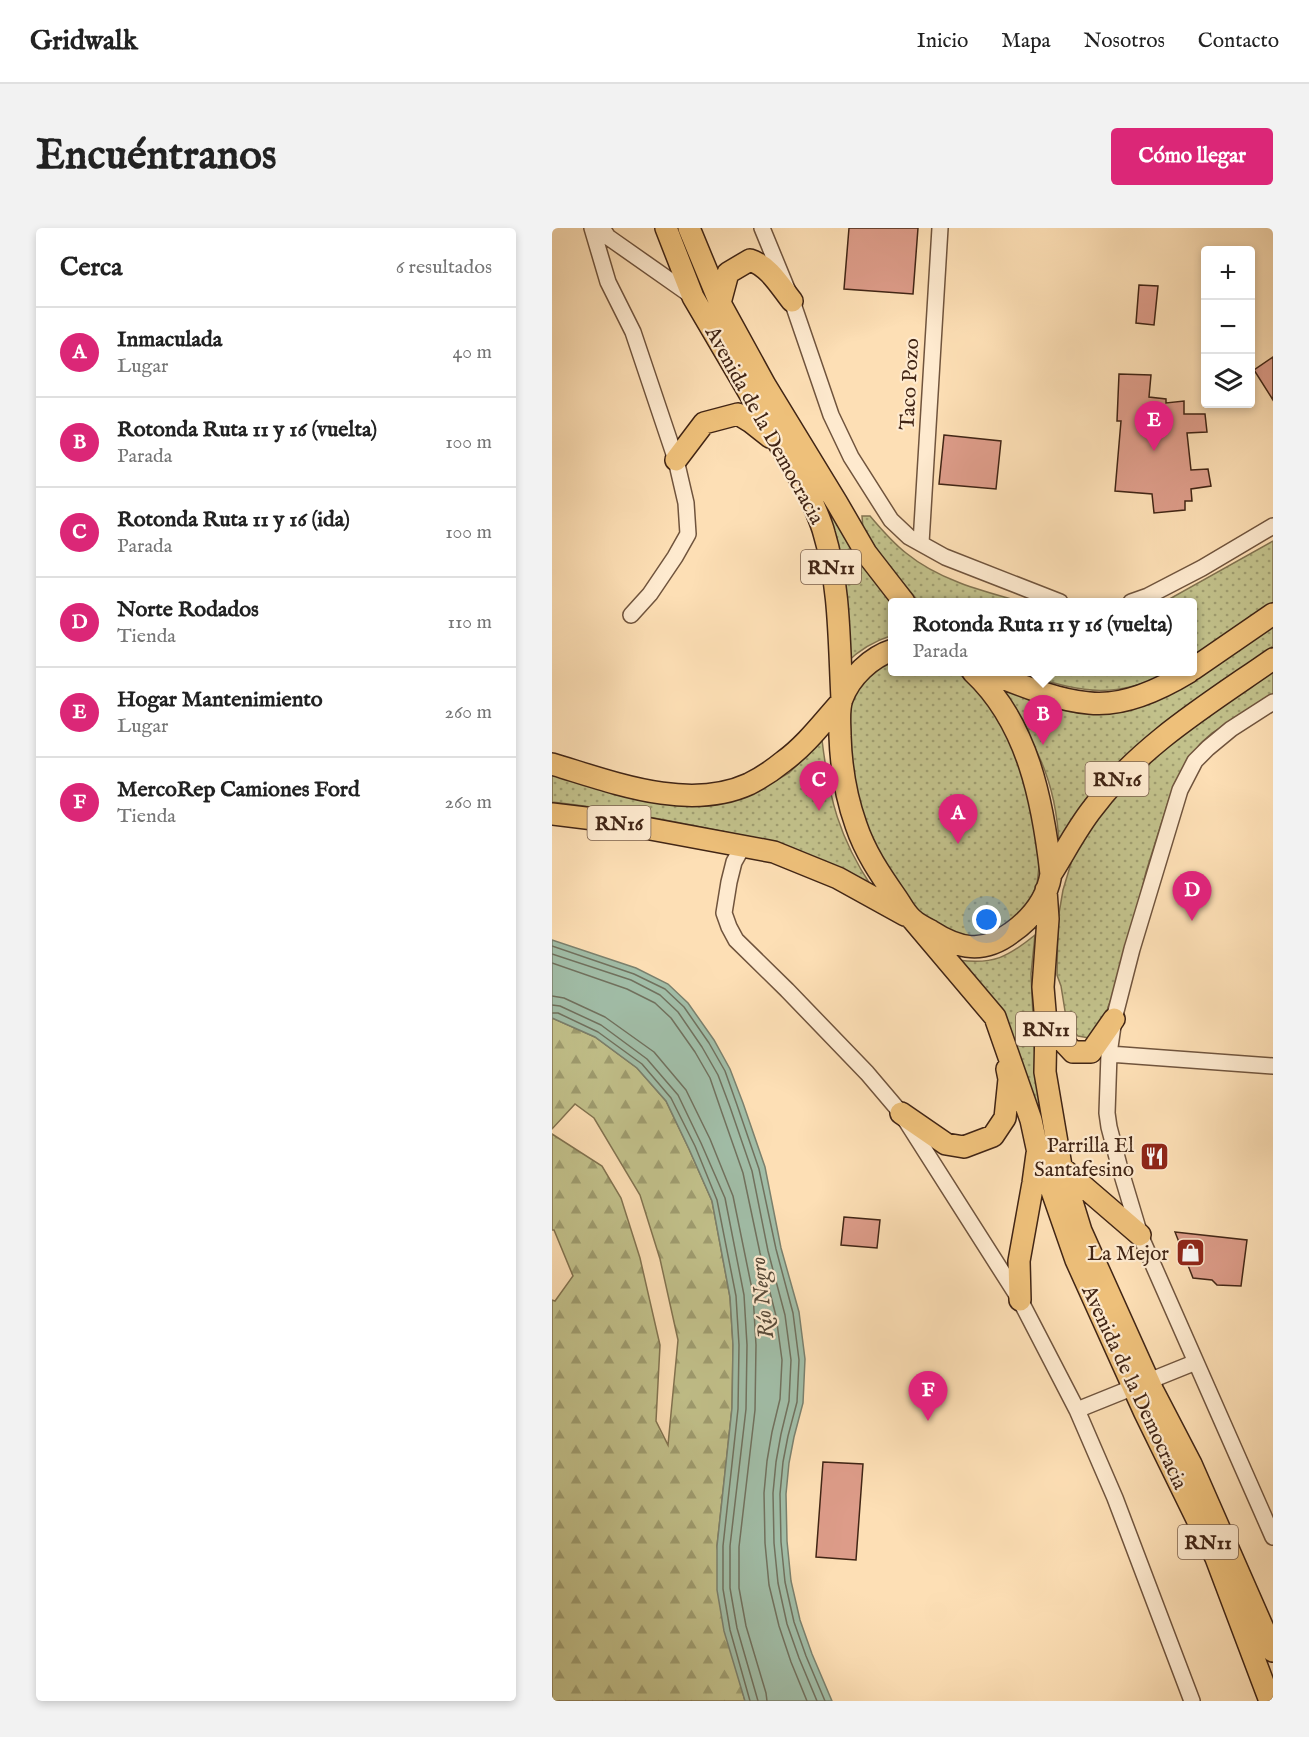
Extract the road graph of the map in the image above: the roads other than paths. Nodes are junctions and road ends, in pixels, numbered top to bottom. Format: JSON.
{"nodes":[{"id":1,"x":592,"y":228,"type":"edge"},
{"id":2,"x":602,"y":228,"type":"edge"},
{"id":3,"x":666,"y":228,"type":"edge"},
{"id":4,"x":689,"y":228,"type":"edge"},
{"id":5,"x":762,"y":228,"type":"edge"},
{"id":6,"x":940,"y":228,"type":"edge"},
{"id":7,"x":693,"y":297,"type":"junction"},
{"id":8,"x":792,"y":301,"type":"junction"},
{"id":9,"x":720,"y":303,"type":"junction"},
{"id":10,"x":780,"y":446,"type":"junction"},
{"id":11,"x":676,"y":460,"type":"junction"},
{"id":12,"x":1273,"y":526,"type":"edge"},
{"id":13,"x":921,"y":543,"type":"junction"},
{"id":14,"x":900,"y":598,"type":"edge"},
{"id":15,"x":1047,"y":598,"type":"edge"},
{"id":16,"x":1143,"y":598,"type":"edge"},
{"id":17,"x":1273,"y":614,"type":"edge"},
{"id":18,"x":631,"y":615,"type":"dead end"},
{"id":19,"x":888,"y":652,"type":"edge"},
{"id":20,"x":1273,"y":659,"type":"edge"},
{"id":21,"x":1197,"y":666,"type":"edge"},
{"id":22,"x":976,"y":676,"type":"edge"},
{"id":23,"x":998,"y":676,"type":"edge"},
{"id":24,"x":1180,"y":676,"type":"edge"},
{"id":25,"x":841,"y":700,"type":"junction"},
{"id":26,"x":1273,"y":702,"type":"edge"},
{"id":27,"x":552,"y":764,"type":"edge"},
{"id":28,"x":552,"y":814,"type":"edge"},
{"id":29,"x":743,"y":846,"type":"junction"},
{"id":30,"x":1048,"y":882,"type":"junction"},
{"id":31,"x":911,"y":919,"type":"junction"},
{"id":32,"x":1114,"y":1019,"type":"junction"},
{"id":33,"x":1046,"y":1023,"type":"junction"},
{"id":34,"x":1003,"y":1042,"type":"junction"},
{"id":35,"x":1109,"y":1054,"type":"junction"},
{"id":36,"x":1273,"y":1066,"type":"edge"},
{"id":37,"x":901,"y":1113,"type":"junction"},
{"id":38,"x":1037,"y":1148,"type":"junction"},
{"id":39,"x":1060,"y":1166,"type":"junction"},
{"id":40,"x":1140,"y":1235,"type":"junction"},
{"id":41,"x":1020,"y":1300,"type":"junction"},
{"id":42,"x":1196,"y":1362,"type":"junction"},
{"id":43,"x":1141,"y":1384,"type":"junction"},
{"id":44,"x":1077,"y":1410,"type":"junction"},
{"id":45,"x":1273,"y":1537,"type":"edge"},
{"id":46,"x":1273,"y":1651,"type":"edge"},
{"id":47,"x":1257,"y":1666,"type":"junction"},
{"id":48,"x":1192,"y":1701,"type":"edge"},
{"id":49,"x":1257,"y":1701,"type":"edge"},
{"id":50,"x":1270,"y":1701,"type":"edge"}],
"edges":[{"from":1,"to":11,"type":"street"},
{"from":2,"to":7,"type":"street","name":"Avenida de la Democracia"},
{"from":3,"to":7,"type":"highway","name":"Avenida de la Democracia","number":"RN11"},
{"from":4,"to":9,"type":"highway","name":"Avenida de la Democracia","number":"RN11"},
{"from":5,"to":8,"type":"street"},
{"from":6,"to":13,"type":"street","name":"Taco Pozo"},
{"from":7,"to":10,"type":"highway","name":"Avenida de la Democracia","number":"RN11"},
{"from":8,"to":9,"type":"highway"},
{"from":8,"to":13,"type":"street"},
{"from":9,"to":14,"type":"highway","name":"Avenida de la Democracia","number":"RN11"},
{"from":10,"to":11,"type":"highway"},
{"from":10,"to":25,"type":"highway","name":"Avenida de la Democracia","number":"RN11"},
{"from":11,"to":18,"type":"street"},
{"from":12,"to":16,"type":"street"},
{"from":13,"to":15,"type":"street"},
{"from":17,"to":21,"type":"highway"},
{"from":19,"to":25,"type":"highway"},
{"from":20,"to":30,"type":"highway","number":"RN16"},
{"from":22,"to":30,"type":"highway","number":"RN11"},
{"from":23,"to":24,"type":"highway"},
{"from":25,"to":27,"type":"highway","number":"RN16"},
{"from":25,"to":31,"type":"highway","number":"RN11"},
{"from":26,"to":32,"type":"street"},
{"from":28,"to":29,"type":"highway","number":"RN16"},
{"from":29,"to":31,"type":"highway","number":"RN16"},
{"from":29,"to":37,"type":"street"},
{"from":30,"to":31,"type":"highway","number":"RN11"},
{"from":30,"to":33,"type":"highway","name":"Avenida de la Democracia","number":"RN11"},
{"from":31,"to":34,"type":"highway","name":"Avenida de la Democracia","number":"RN11"},
{"from":32,"to":33,"type":"highway"},
{"from":32,"to":35,"type":"street"},
{"from":33,"to":39,"type":"highway","name":"Avenida de la Democracia","number":"RN11"},
{"from":34,"to":37,"type":"highway"},
{"from":34,"to":38,"type":"highway","name":"Avenida de la Democracia","number":"RN11"},
{"from":35,"to":36,"type":"street"},
{"from":35,"to":40,"type":"street","number":"RN11"},
{"from":37,"to":41,"type":"street"},
{"from":38,"to":41,"type":"highway"},
{"from":38,"to":43,"type":"highway","name":"Avenida de la Democracia","number":"RN11"},
{"from":39,"to":40,"type":"highway"},
{"from":39,"to":43,"type":"highway","name":"Avenida de la Democracia","number":"RN11"},
{"from":40,"to":42,"type":"street","number":"RN11"},
{"from":41,"to":44,"type":"street"},
{"from":42,"to":43,"type":"street"},
{"from":42,"to":45,"type":"street","number":"RN11"},
{"from":43,"to":44,"type":"street"},
{"from":43,"to":46,"type":"highway","name":"Avenida de la Democracia","number":"RN11"},
{"from":43,"to":47,"type":"highway","name":"Avenida de la Democracia","number":"RN11"},
{"from":44,"to":48,"type":"street"},
{"from":47,"to":49,"type":"highway"},
{"from":47,"to":50,"type":"highway","name":"Avenida de la Democracia","number":"RN11"}]}
